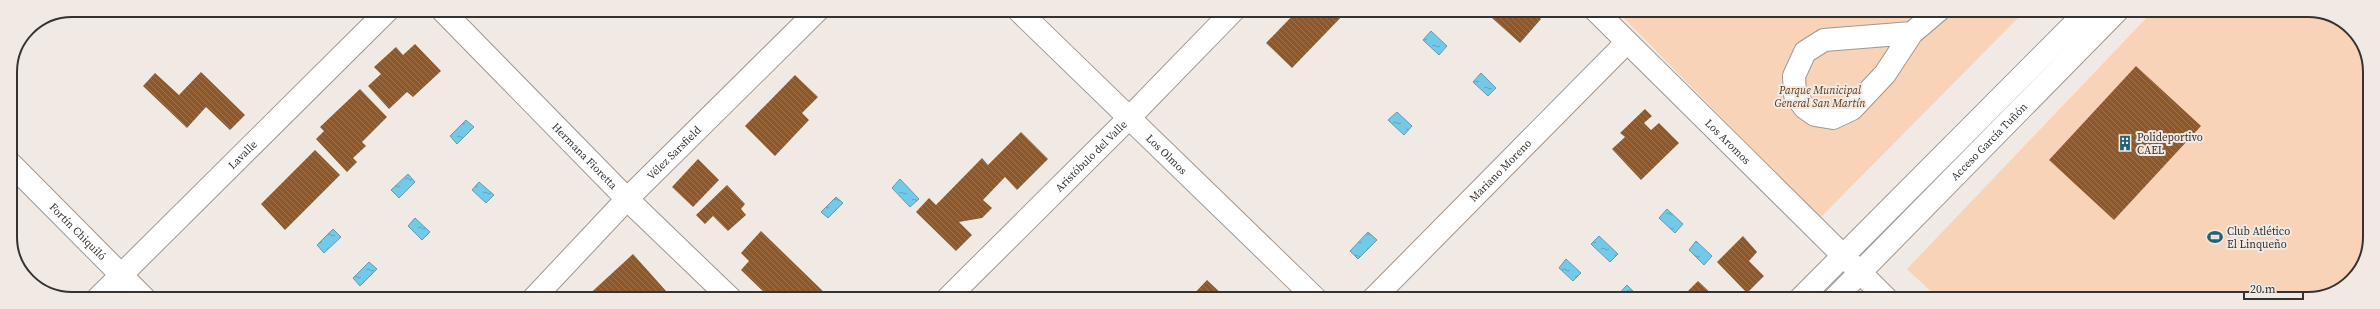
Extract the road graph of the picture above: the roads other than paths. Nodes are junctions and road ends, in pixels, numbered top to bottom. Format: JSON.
{"nodes":[{"id":1,"x":381,"y":17,"type":"edge"},
{"id":2,"x":449,"y":17,"type":"edge"},
{"id":3,"x":811,"y":17,"type":"edge"},
{"id":4,"x":1025,"y":17,"type":"edge"},
{"id":5,"x":1227,"y":17,"type":"edge"},
{"id":6,"x":1602,"y":17,"type":"edge"},
{"id":7,"x":1931,"y":17,"type":"edge"},
{"id":8,"x":2081,"y":17,"type":"edge"},
{"id":9,"x":2111,"y":17,"type":"edge"},
{"id":10,"x":1912,"y":33,"type":"junction"},
{"id":11,"x":1627,"y":42,"type":"junction"},
{"id":12,"x":1128,"y":119,"type":"junction"},
{"id":13,"x":17,"y":170,"type":"edge"},
{"id":14,"x":627,"y":199,"type":"junction"},
{"id":15,"x":1843,"y":255,"type":"junction"},
{"id":16,"x":1860,"y":272,"type":"junction"},
{"id":17,"x":120,"y":274,"type":"junction"},
{"id":18,"x":103,"y":292,"type":"edge"},
{"id":19,"x":139,"y":292,"type":"edge"},
{"id":20,"x":540,"y":292,"type":"edge"},
{"id":21,"x":724,"y":292,"type":"edge"},
{"id":22,"x":954,"y":292,"type":"edge"},
{"id":23,"x":1309,"y":292,"type":"edge"},
{"id":24,"x":1380,"y":292,"type":"edge"},
{"id":25,"x":1807,"y":292,"type":"edge"},
{"id":26,"x":1841,"y":292,"type":"edge"},
{"id":27,"x":1880,"y":292,"type":"edge"}],
"edges":[{"from":1,"to":17,"type":"street","name":"Lavalle"},
{"from":2,"to":14,"type":"street","name":"Hermana Fioretta"},
{"from":3,"to":14,"type":"street","name":"Vélez Sarsfield"},
{"from":4,"to":12,"type":"street","name":"Los Olmos"},
{"from":5,"to":12,"type":"street","name":"Aristóbulo del Valle"},
{"from":6,"to":11,"type":"street","name":"Los Aromos"},
{"from":7,"to":10,"type":"street"},
{"from":8,"to":15,"type":"street","name":"Acceso García Tuñón"},
{"from":9,"to":16,"type":"street","name":"Acceso García Tuñón"},
{"from":10,"to":10,"type":"street"},
{"from":11,"to":15,"type":"street","name":"Los Aromos"},
{"from":11,"to":24,"type":"street","name":"Mariano Moreno"},
{"from":12,"to":22,"type":"street","name":"Aristóbulo del Valle"},
{"from":12,"to":23,"type":"street","name":"Los Olmos"},
{"from":13,"to":17,"type":"street","name":"Fortín Chiquiló"},
{"from":14,"to":20,"type":"street","name":"Vélez Sarsfield"},
{"from":14,"to":21,"type":"street","name":"Hermana Fioretta"},
{"from":15,"to":16,"type":"street","name":"Los Aromos"},
{"from":15,"to":25,"type":"street","name":"Acceso García Tuñón"},
{"from":16,"to":26,"type":"street","name":"Acceso García Tuñón"},
{"from":16,"to":27,"type":"street","name":"Los Aromos"},
{"from":17,"to":18,"type":"street","name":"Lavalle"},
{"from":17,"to":19,"type":"street","name":"Fortín Chiquiló"}]}
